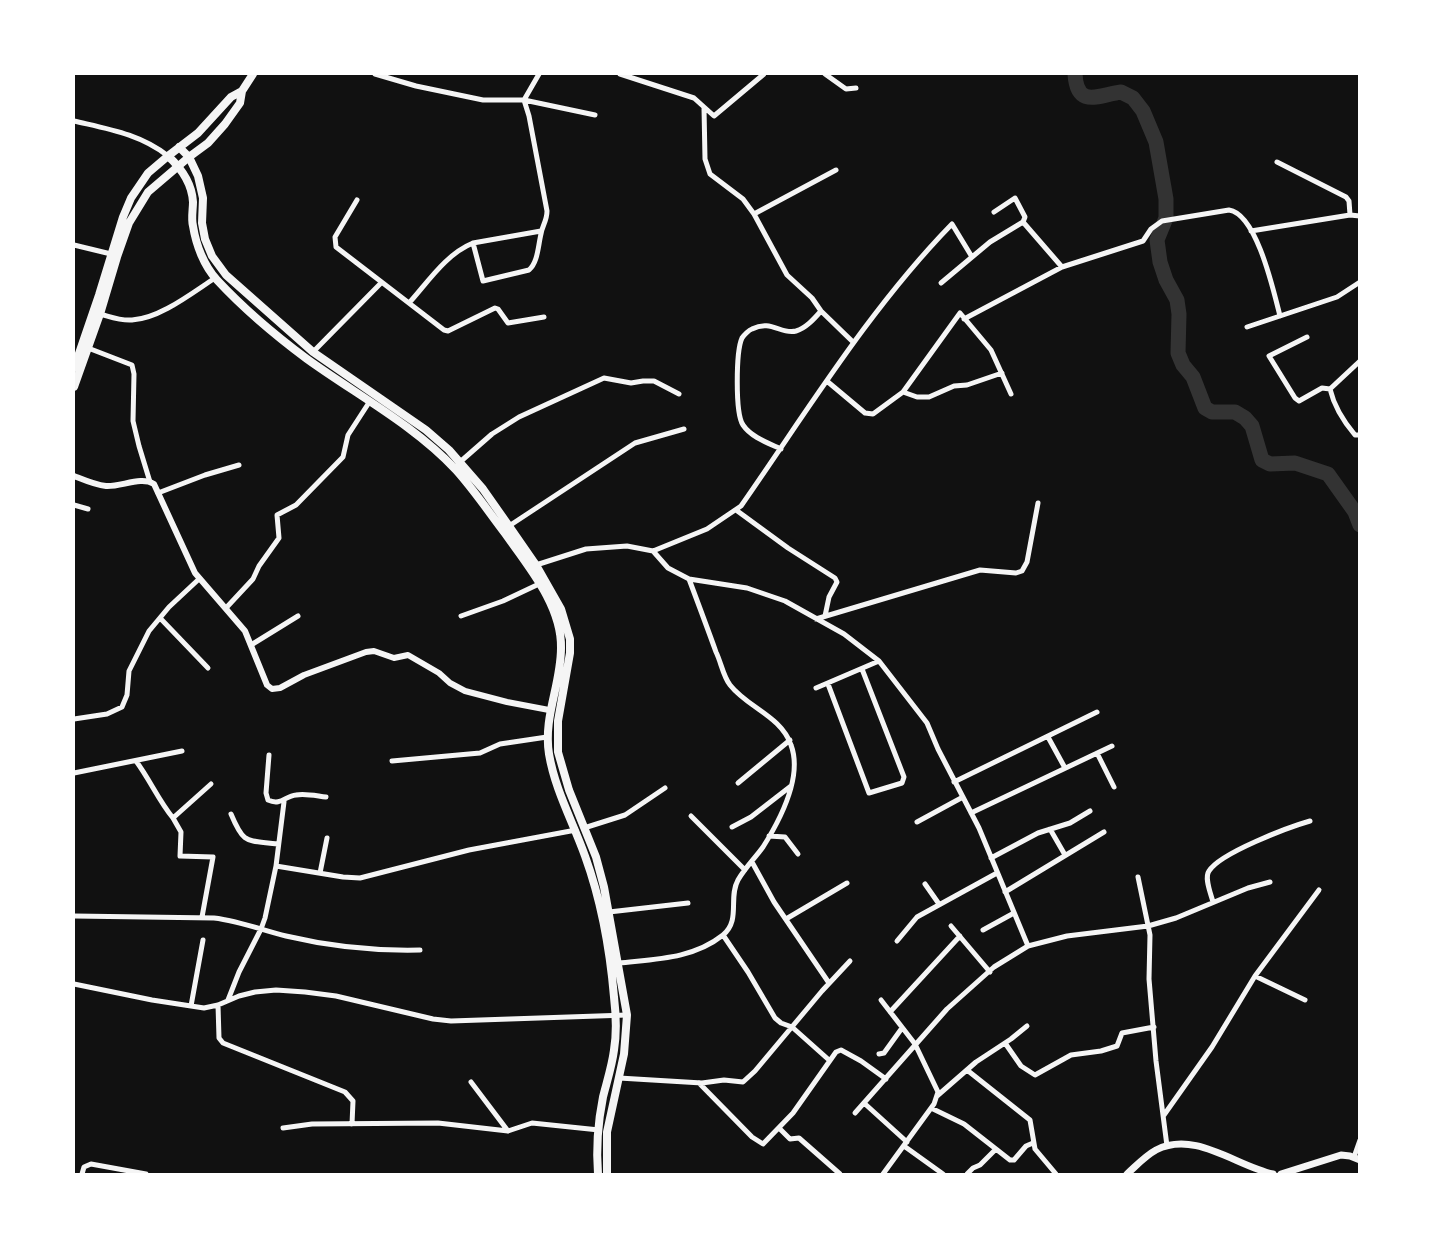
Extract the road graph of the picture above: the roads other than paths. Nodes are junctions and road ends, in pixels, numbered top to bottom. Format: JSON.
{"nodes":[{"id":1,"x":253,"y":74,"type":"edge"},
{"id":2,"x":375,"y":74,"type":"edge"},
{"id":3,"x":538,"y":74,"type":"edge"},
{"id":4,"x":620,"y":74,"type":"edge"},
{"id":5,"x":764,"y":74,"type":"edge"},
{"id":6,"x":825,"y":74,"type":"edge"},
{"id":7,"x":636,"y":76,"type":"edge"},
{"id":8,"x":856,"y":88,"type":"dead end"},
{"id":9,"x":242,"y":91,"type":"junction"},
{"id":10,"x":524,"y":100,"type":"junction"},
{"id":11,"x":704,"y":108,"type":"junction"},
{"id":12,"x":595,"y":116,"type":"dead end"},
{"id":13,"x":74,"y":121,"type":"edge"},
{"id":14,"x":179,"y":147,"type":"junction"},
{"id":15,"x":168,"y":156,"type":"junction"},
{"id":16,"x":189,"y":157,"type":"junction"},
{"id":17,"x":1277,"y":162,"type":"dead end"},
{"id":18,"x":178,"y":166,"type":"junction"},
{"id":19,"x":836,"y":170,"type":"dead end"},
{"id":20,"x":357,"y":200,"type":"dead end"},
{"id":21,"x":994,"y":212,"type":"dead end"},
{"id":22,"x":754,"y":214,"type":"junction"},
{"id":23,"x":1350,"y":215,"type":"junction"},
{"id":24,"x":1359,"y":216,"type":"edge"},
{"id":25,"x":1023,"y":222,"type":"junction"},
{"id":26,"x":541,"y":231,"type":"junction"},
{"id":27,"x":1251,"y":231,"type":"junction"},
{"id":28,"x":473,"y":243,"type":"junction"},
{"id":29,"x":74,"y":245,"type":"edge"},
{"id":30,"x":111,"y":254,"type":"junction"},
{"id":31,"x":972,"y":257,"type":"junction"},
{"id":32,"x":1062,"y":267,"type":"junction"},
{"id":33,"x":215,"y":278,"type":"junction"},
{"id":34,"x":1359,"y":282,"type":"edge"},
{"id":35,"x":381,"y":283,"type":"junction"},
{"id":36,"x":941,"y":283,"type":"dead end"},
{"id":37,"x":409,"y":303,"type":"junction"},
{"id":38,"x":821,"y":311,"type":"junction"},
{"id":39,"x":100,"y":314,"type":"junction"},
{"id":40,"x":1280,"y":316,"type":"junction"},
{"id":41,"x":544,"y":317,"type":"dead end"},
{"id":42,"x":964,"y":319,"type":"junction"},
{"id":43,"x":1247,"y":327,"type":"dead end"},
{"id":44,"x":1307,"y":337,"type":"dead end"},
{"id":45,"x":853,"y":342,"type":"junction"},
{"id":46,"x":88,"y":348,"type":"junction"},
{"id":47,"x":313,"y":352,"type":"junction"},
{"id":48,"x":1359,"y":361,"type":"edge"},
{"id":49,"x":74,"y":368,"type":"edge"},
{"id":50,"x":1002,"y":373,"type":"junction"},
{"id":51,"x":828,"y":382,"type":"junction"},
{"id":52,"x":74,"y":387,"type":"edge"},
{"id":53,"x":1330,"y":389,"type":"junction"},
{"id":54,"x":903,"y":392,"type":"junction"},
{"id":55,"x":680,"y":394,"type":"dead end"},
{"id":56,"x":1011,"y":394,"type":"dead end"},
{"id":57,"x":370,"y":401,"type":"junction"},
{"id":58,"x":684,"y":429,"type":"dead end"},
{"id":59,"x":1359,"y":435,"type":"edge"},
{"id":60,"x":781,"y":449,"type":"junction"},
{"id":61,"x":446,"y":454,"type":"junction"},
{"id":62,"x":460,"y":462,"type":"junction"},
{"id":63,"x":238,"y":465,"type":"dead end"},
{"id":64,"x":74,"y":476,"type":"edge"},
{"id":65,"x":150,"y":482,"type":"junction"},
{"id":66,"x":158,"y":493,"type":"junction"},
{"id":67,"x":1038,"y":502,"type":"dead end"},
{"id":68,"x":74,"y":505,"type":"edge"},
{"id":69,"x":88,"y":509,"type":"dead end"},
{"id":70,"x":736,"y":510,"type":"junction"},
{"id":71,"x":509,"y":526,"type":"junction"},
{"id":72,"x":653,"y":551,"type":"junction"},
{"id":73,"x":536,"y":565,"type":"junction"},
{"id":74,"x":199,"y":579,"type":"junction"},
{"id":75,"x":689,"y":579,"type":"junction"},
{"id":76,"x":539,"y":584,"type":"junction"},
{"id":77,"x":226,"y":608,"type":"junction"},
{"id":78,"x":298,"y":616,"type":"dead end"},
{"id":79,"x":461,"y":616,"type":"dead end"},
{"id":80,"x":825,"y":616,"type":"junction"},
{"id":81,"x":160,"y":618,"type":"junction"},
{"id":82,"x":816,"y":619,"type":"junction"},
{"id":83,"x":251,"y":645,"type":"junction"},
{"id":84,"x":879,"y":661,"type":"junction"},
{"id":85,"x":208,"y":668,"type":"dead end"},
{"id":86,"x":862,"y":669,"type":"junction"},
{"id":87,"x":828,"y":684,"type":"junction"},
{"id":88,"x":816,"y":688,"type":"dead end"},
{"id":89,"x":549,"y":710,"type":"junction"},
{"id":90,"x":1098,"y":712,"type":"dead end"},
{"id":91,"x":74,"y":719,"type":"edge"},
{"id":92,"x":548,"y":737,"type":"junction"},
{"id":93,"x":1048,"y":737,"type":"junction"},
{"id":94,"x":790,"y":740,"type":"junction"},
{"id":95,"x":1112,"y":746,"type":"dead end"},
{"id":96,"x":182,"y":751,"type":"dead end"},
{"id":97,"x":1097,"y":753,"type":"junction"},
{"id":98,"x":268,"y":755,"type":"dead end"},
{"id":99,"x":136,"y":761,"type":"junction"},
{"id":100,"x":392,"y":761,"type":"dead end"},
{"id":101,"x":1065,"y":768,"type":"junction"},
{"id":102,"x":74,"y":773,"type":"edge"},
{"id":103,"x":954,"y":782,"type":"junction"},
{"id":104,"x":738,"y":783,"type":"dead end"},
{"id":105,"x":211,"y":784,"type":"dead end"},
{"id":106,"x":792,"y":785,"type":"junction"},
{"id":107,"x":1113,"y":787,"type":"dead end"},
{"id":108,"x":665,"y":788,"type":"dead end"},
{"id":109,"x":326,"y":797,"type":"dead end"},
{"id":110,"x":963,"y":797,"type":"junction"},
{"id":111,"x":284,"y":802,"type":"junction"},
{"id":112,"x":1090,"y":811,"type":"dead end"},
{"id":113,"x":231,"y":813,"type":"dead end"},
{"id":114,"x":971,"y":813,"type":"junction"},
{"id":115,"x":690,"y":816,"type":"dead end"},
{"id":116,"x":173,"y":818,"type":"junction"},
{"id":117,"x":1310,"y":821,"type":"dead end"},
{"id":118,"x":916,"y":822,"type":"dead end"},
{"id":119,"x":732,"y":826,"type":"dead end"},
{"id":120,"x":580,"y":829,"type":"junction"},
{"id":121,"x":1050,"y":829,"type":"junction"},
{"id":122,"x":1104,"y":832,"type":"dead end"},
{"id":123,"x":769,"y":836,"type":"junction"},
{"id":124,"x":327,"y":838,"type":"dead end"},
{"id":125,"x":278,"y":844,"type":"junction"},
{"id":126,"x":798,"y":855,"type":"dead end"},
{"id":127,"x":1065,"y":855,"type":"junction"},
{"id":128,"x":991,"y":858,"type":"junction"},
{"id":129,"x":276,"y":866,"type":"junction"},
{"id":130,"x":748,"y":866,"type":"junction"},
{"id":131,"x":320,"y":873,"type":"junction"},
{"id":132,"x":997,"y":873,"type":"junction"},
{"id":133,"x":1138,"y":877,"type":"dead end"},
{"id":134,"x":1270,"y":882,"type":"dead end"},
{"id":135,"x":847,"y":883,"type":"dead end"},
{"id":136,"x":925,"y":884,"type":"dead end"},
{"id":137,"x":1318,"y":890,"type":"dead end"},
{"id":138,"x":1005,"y":892,"type":"junction"},
{"id":139,"x":1213,"y":902,"type":"junction"},
{"id":140,"x":688,"y":903,"type":"dead end"},
{"id":141,"x":939,"y":904,"type":"junction"},
{"id":142,"x":609,"y":912,"type":"junction"},
{"id":143,"x":1014,"y":913,"type":"junction"},
{"id":144,"x":74,"y":916,"type":"edge"},
{"id":145,"x":202,"y":917,"type":"junction"},
{"id":146,"x":786,"y":920,"type":"junction"},
{"id":147,"x":951,"y":926,"type":"dead end"},
{"id":148,"x":1148,"y":926,"type":"junction"},
{"id":149,"x":261,"y":929,"type":"junction"},
{"id":150,"x":983,"y":930,"type":"dead end"},
{"id":151,"x":723,"y":935,"type":"junction"},
{"id":152,"x":960,"y":936,"type":"junction"},
{"id":153,"x":203,"y":940,"type":"dead end"},
{"id":154,"x":897,"y":941,"type":"dead end"},
{"id":155,"x":1028,"y":946,"type":"junction"},
{"id":156,"x":420,"y":950,"type":"dead end"},
{"id":157,"x":850,"y":961,"type":"dead end"},
{"id":158,"x":619,"y":963,"type":"junction"},
{"id":159,"x":990,"y":972,"type":"junction"},
{"id":160,"x":1256,"y":976,"type":"junction"},
{"id":161,"x":74,"y":984,"type":"edge"},
{"id":162,"x":828,"y":984,"type":"junction"},
{"id":163,"x":881,"y":1000,"type":"dead end"},
{"id":164,"x":1305,"y":1000,"type":"dead end"},
{"id":165,"x":228,"y":1001,"type":"junction"},
{"id":166,"x":218,"y":1005,"type":"junction"},
{"id":167,"x":191,"y":1006,"type":"junction"},
{"id":168,"x":890,"y":1012,"type":"junction"},
{"id":169,"x":627,"y":1015,"type":"junction"},
{"id":170,"x":615,"y":1016,"type":"junction"},
{"id":171,"x":1027,"y":1026,"type":"dead end"},
{"id":172,"x":792,"y":1027,"type":"junction"},
{"id":173,"x":1154,"y":1027,"type":"junction"},
{"id":174,"x":902,"y":1028,"type":"junction"},
{"id":175,"x":1005,"y":1042,"type":"junction"},
{"id":176,"x":915,"y":1044,"type":"junction"},
{"id":177,"x":879,"y":1054,"type":"dead end"},
{"id":178,"x":829,"y":1060,"type":"junction"},
{"id":179,"x":967,"y":1070,"type":"junction"},
{"id":180,"x":619,"y":1078,"type":"junction"},
{"id":181,"x":886,"y":1079,"type":"junction"},
{"id":182,"x":471,"y":1082,"type":"dead end"},
{"id":183,"x":699,"y":1083,"type":"junction"},
{"id":184,"x":937,"y":1096,"type":"junction"},
{"id":185,"x":864,"y":1103,"type":"junction"},
{"id":186,"x":931,"y":1108,"type":"junction"},
{"id":187,"x":855,"y":1113,"type":"dead end"},
{"id":188,"x":1164,"y":1115,"type":"junction"},
{"id":189,"x":352,"y":1124,"type":"junction"},
{"id":190,"x":283,"y":1128,"type":"dead end"},
{"id":191,"x":779,"y":1128,"type":"junction"},
{"id":192,"x":599,"y":1130,"type":"junction"},
{"id":193,"x":508,"y":1131,"type":"junction"},
{"id":194,"x":1359,"y":1140,"type":"edge"},
{"id":195,"x":1033,"y":1143,"type":"junction"},
{"id":196,"x":906,"y":1144,"type":"junction"},
{"id":197,"x":1167,"y":1146,"type":"junction"},
{"id":198,"x":996,"y":1149,"type":"junction"},
{"id":199,"x":1357,"y":1159,"type":"edge"},
{"id":200,"x":82,"y":1174,"type":"edge"},
{"id":201,"x":146,"y":1174,"type":"edge"},
{"id":202,"x":598,"y":1174,"type":"edge"},
{"id":203,"x":607,"y":1174,"type":"edge"},
{"id":204,"x":840,"y":1174,"type":"edge"},
{"id":205,"x":883,"y":1174,"type":"edge"},
{"id":206,"x":943,"y":1174,"type":"edge"},
{"id":207,"x":967,"y":1174,"type":"edge"},
{"id":208,"x":1056,"y":1174,"type":"edge"},
{"id":209,"x":1127,"y":1174,"type":"edge"},
{"id":210,"x":1273,"y":1174,"type":"edge"},
{"id":211,"x":1284,"y":1174,"type":"edge"}],
"edges":[{"from":1,"to":9,"type":"main road"},
{"from":2,"to":10,"type":"street"},
{"from":3,"to":10,"type":"street"},
{"from":4,"to":7,"type":"street"},
{"from":5,"to":11,"type":"street"},
{"from":6,"to":8,"type":"street"},
{"from":7,"to":11,"type":"street"},
{"from":9,"to":14,"type":"main road"},
{"from":9,"to":16,"type":"main road"},
{"from":10,"to":12,"type":"street"},
{"from":10,"to":26,"type":"street"},
{"from":11,"to":22,"type":"street"},
{"from":13,"to":15,"type":"street"},
{"from":14,"to":15,"type":"main road"},
{"from":14,"to":16,"type":"main road"},
{"from":15,"to":18,"type":"main road"},
{"from":15,"to":30,"type":"main road"},
{"from":16,"to":18,"type":"main road"},
{"from":16,"to":47,"type":"main road"},
{"from":17,"to":23,"type":"street"},
{"from":18,"to":33,"type":"main road"},
{"from":18,"to":39,"type":"main road"},
{"from":19,"to":22,"type":"street"},
{"from":20,"to":35,"type":"street"},
{"from":21,"to":25,"type":"street"},
{"from":22,"to":38,"type":"street"},
{"from":23,"to":24,"type":"street"},
{"from":23,"to":27,"type":"street"},
{"from":25,"to":31,"type":"street"},
{"from":25,"to":32,"type":"street"},
{"from":26,"to":28,"type":"street"},
{"from":26,"to":28,"type":"street"},
{"from":27,"to":32,"type":"street"},
{"from":27,"to":40,"type":"street"},
{"from":28,"to":37,"type":"street"},
{"from":29,"to":30,"type":"street"},
{"from":30,"to":49,"type":"main road"},
{"from":31,"to":36,"type":"street"},
{"from":31,"to":45,"type":"street"},
{"from":32,"to":42,"type":"street"},
{"from":33,"to":39,"type":"street"},
{"from":33,"to":57,"type":"main road"},
{"from":34,"to":40,"type":"street"},
{"from":35,"to":37,"type":"street"},
{"from":35,"to":47,"type":"street"},
{"from":37,"to":41,"type":"street"},
{"from":38,"to":45,"type":"street"},
{"from":38,"to":60,"type":"street"},
{"from":39,"to":46,"type":"main road"},
{"from":40,"to":43,"type":"street"},
{"from":42,"to":50,"type":"street"},
{"from":42,"to":54,"type":"street"},
{"from":44,"to":53,"type":"street"},
{"from":45,"to":51,"type":"street"},
{"from":46,"to":52,"type":"main road"},
{"from":46,"to":65,"type":"street"},
{"from":47,"to":61,"type":"main road"},
{"from":48,"to":53,"type":"street"},
{"from":50,"to":54,"type":"street"},
{"from":50,"to":56,"type":"street"},
{"from":51,"to":54,"type":"street"},
{"from":51,"to":60,"type":"street"},
{"from":53,"to":59,"type":"street"},
{"from":55,"to":62,"type":"street"},
{"from":57,"to":61,"type":"main road"},
{"from":57,"to":77,"type":"street"},
{"from":58,"to":71,"type":"street"},
{"from":60,"to":70,"type":"street"},
{"from":61,"to":62,"type":"main road"},
{"from":61,"to":76,"type":"main road"},
{"from":62,"to":71,"type":"main road"},
{"from":63,"to":66,"type":"street"},
{"from":64,"to":65,"type":"street"},
{"from":65,"to":66,"type":"street"},
{"from":66,"to":74,"type":"street"},
{"from":67,"to":80,"type":"street"},
{"from":68,"to":69,"type":"street"},
{"from":70,"to":72,"type":"street"},
{"from":70,"to":80,"type":"street"},
{"from":71,"to":73,"type":"main road"},
{"from":72,"to":73,"type":"street"},
{"from":72,"to":75,"type":"street"},
{"from":73,"to":120,"type":"main road"},
{"from":74,"to":77,"type":"street"},
{"from":74,"to":81,"type":"street"},
{"from":75,"to":82,"type":"street"},
{"from":75,"to":94,"type":"street"},
{"from":76,"to":79,"type":"street"},
{"from":76,"to":89,"type":"main road"},
{"from":77,"to":83,"type":"street"},
{"from":78,"to":83,"type":"street"},
{"from":80,"to":82,"type":"street"},
{"from":81,"to":85,"type":"street"},
{"from":81,"to":91,"type":"street"},
{"from":82,"to":84,"type":"street"},
{"from":83,"to":89,"type":"street"},
{"from":84,"to":86,"type":"street"},
{"from":84,"to":103,"type":"street"},
{"from":86,"to":87,"type":"street"},
{"from":86,"to":87,"type":"street"},
{"from":87,"to":88,"type":"street"},
{"from":89,"to":92,"type":"main road"},
{"from":90,"to":93,"type":"street"},
{"from":92,"to":100,"type":"street"},
{"from":92,"to":120,"type":"main road"},
{"from":93,"to":101,"type":"street"},
{"from":93,"to":103,"type":"street"},
{"from":94,"to":104,"type":"street"},
{"from":94,"to":106,"type":"street"},
{"from":95,"to":97,"type":"street"},
{"from":96,"to":99,"type":"street"},
{"from":97,"to":101,"type":"street"},
{"from":97,"to":107,"type":"street"},
{"from":98,"to":111,"type":"street"},
{"from":99,"to":102,"type":"street"},
{"from":99,"to":116,"type":"street"},
{"from":101,"to":114,"type":"street"},
{"from":103,"to":110,"type":"street"},
{"from":105,"to":116,"type":"street"},
{"from":106,"to":119,"type":"street"},
{"from":106,"to":123,"type":"street"},
{"from":108,"to":120,"type":"street"},
{"from":109,"to":111,"type":"street"},
{"from":110,"to":114,"type":"street"},
{"from":110,"to":118,"type":"street"},
{"from":111,"to":125,"type":"street"},
{"from":112,"to":121,"type":"street"},
{"from":113,"to":125,"type":"street"},
{"from":114,"to":128,"type":"street"},
{"from":115,"to":130,"type":"street"},
{"from":116,"to":145,"type":"street"},
{"from":117,"to":139,"type":"street"},
{"from":120,"to":131,"type":"street"},
{"from":120,"to":142,"type":"main road"},
{"from":120,"to":170,"type":"main road"},
{"from":121,"to":127,"type":"street"},
{"from":121,"to":128,"type":"street"},
{"from":122,"to":127,"type":"street"},
{"from":123,"to":126,"type":"street"},
{"from":123,"to":130,"type":"street"},
{"from":124,"to":131,"type":"street"},
{"from":125,"to":129,"type":"street"},
{"from":127,"to":138,"type":"street"},
{"from":128,"to":132,"type":"street"},
{"from":129,"to":131,"type":"street"},
{"from":129,"to":149,"type":"street"},
{"from":130,"to":146,"type":"street"},
{"from":130,"to":151,"type":"street"},
{"from":132,"to":138,"type":"street"},
{"from":132,"to":141,"type":"street"},
{"from":133,"to":148,"type":"street"},
{"from":134,"to":139,"type":"street"},
{"from":135,"to":146,"type":"street"},
{"from":136,"to":141,"type":"street"},
{"from":137,"to":160,"type":"street"},
{"from":138,"to":143,"type":"street"},
{"from":139,"to":148,"type":"street"},
{"from":140,"to":142,"type":"street"},
{"from":141,"to":154,"type":"street"},
{"from":142,"to":158,"type":"main road"},
{"from":143,"to":150,"type":"street"},
{"from":143,"to":155,"type":"street"},
{"from":144,"to":145,"type":"street"},
{"from":145,"to":149,"type":"street"},
{"from":146,"to":162,"type":"street"},
{"from":147,"to":152,"type":"street"},
{"from":148,"to":155,"type":"street"},
{"from":148,"to":173,"type":"street"},
{"from":149,"to":156,"type":"street"},
{"from":149,"to":165,"type":"street"},
{"from":151,"to":158,"type":"street"},
{"from":151,"to":172,"type":"street"},
{"from":152,"to":159,"type":"street"},
{"from":152,"to":168,"type":"street"},
{"from":153,"to":167,"type":"street"},
{"from":155,"to":159,"type":"street"},
{"from":157,"to":162,"type":"street"},
{"from":158,"to":169,"type":"main road"},
{"from":159,"to":176,"type":"street"},
{"from":160,"to":164,"type":"street"},
{"from":160,"to":188,"type":"street"},
{"from":161,"to":167,"type":"street"},
{"from":162,"to":172,"type":"street"},
{"from":163,"to":168,"type":"street"},
{"from":165,"to":166,"type":"street"},
{"from":165,"to":170,"type":"street"},
{"from":166,"to":167,"type":"street"},
{"from":166,"to":189,"type":"street"},
{"from":168,"to":174,"type":"street"},
{"from":169,"to":170,"type":"street"},
{"from":169,"to":180,"type":"main road"},
{"from":170,"to":192,"type":"main road"},
{"from":171,"to":175,"type":"street"},
{"from":172,"to":178,"type":"street"},
{"from":172,"to":183,"type":"street"},
{"from":173,"to":175,"type":"street"},
{"from":173,"to":188,"type":"street"},
{"from":174,"to":176,"type":"street"},
{"from":174,"to":177,"type":"street"},
{"from":175,"to":179,"type":"street"},
{"from":176,"to":181,"type":"street"},
{"from":176,"to":184,"type":"street"},
{"from":178,"to":181,"type":"street"},
{"from":178,"to":191,"type":"street"},
{"from":179,"to":184,"type":"street"},
{"from":179,"to":195,"type":"street"},
{"from":180,"to":183,"type":"street"},
{"from":180,"to":203,"type":"main road"},
{"from":181,"to":185,"type":"street"},
{"from":182,"to":193,"type":"street"},
{"from":183,"to":191,"type":"street"},
{"from":184,"to":186,"type":"street"},
{"from":185,"to":187,"type":"street"},
{"from":185,"to":196,"type":"street"},
{"from":186,"to":196,"type":"street"},
{"from":186,"to":198,"type":"street"},
{"from":188,"to":197,"type":"street"},
{"from":189,"to":190,"type":"street"},
{"from":189,"to":193,"type":"street"},
{"from":191,"to":204,"type":"street"},
{"from":192,"to":193,"type":"street"},
{"from":192,"to":202,"type":"main road"},
{"from":194,"to":199,"type":"street"},
{"from":195,"to":198,"type":"street"},
{"from":195,"to":208,"type":"street"},
{"from":196,"to":205,"type":"street"},
{"from":196,"to":206,"type":"street"},
{"from":197,"to":209,"type":"main road"},
{"from":197,"to":210,"type":"main road"},
{"from":198,"to":207,"type":"street"},
{"from":199,"to":211,"type":"main road"},
{"from":200,"to":201,"type":"street"}]}
